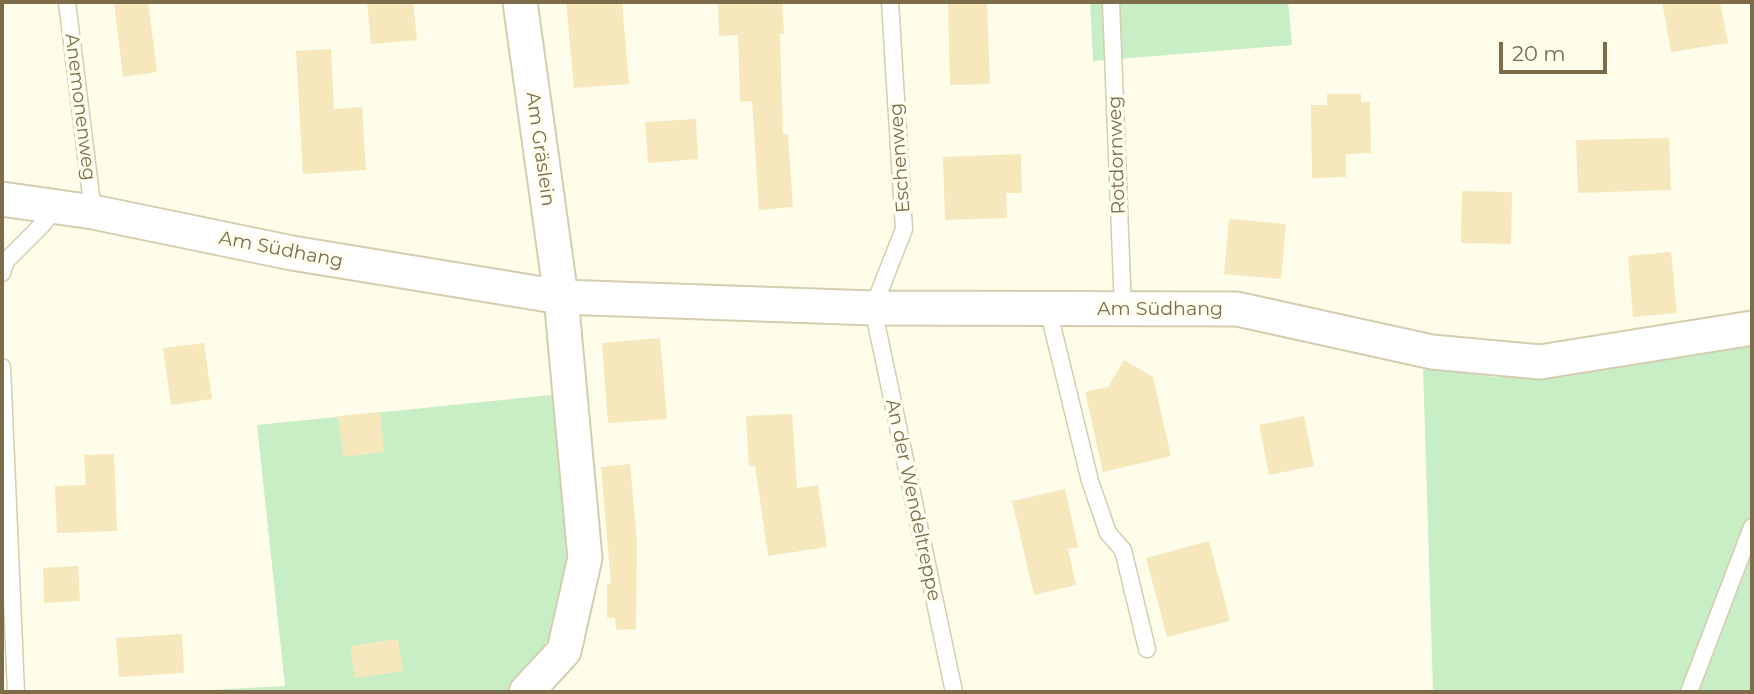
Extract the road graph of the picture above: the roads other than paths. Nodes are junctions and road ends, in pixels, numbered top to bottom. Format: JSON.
{"nodes":[{"id":1,"x":66,"y":2,"type":"edge"},
{"id":2,"x":520,"y":2,"type":"edge"},
{"id":3,"x":890,"y":2,"type":"edge"},
{"id":4,"x":1111,"y":2,"type":"edge"},
{"id":5,"x":2,"y":199,"type":"edge"},
{"id":6,"x":54,"y":208,"type":"junction"},
{"id":7,"x":93,"y":212,"type":"junction"},
{"id":8,"x":2,"y":273,"type":"edge"},
{"id":9,"x":561,"y":297,"type":"junction"},
{"id":10,"x":873,"y":308,"type":"junction"},
{"id":11,"x":1048,"y":309,"type":"junction"},
{"id":12,"x":1123,"y":309,"type":"junction"},
{"id":13,"x":1752,"y":328,"type":"edge"},
{"id":14,"x":2,"y":367,"type":"edge"},
{"id":15,"x":1752,"y":527,"type":"edge"},
{"id":16,"x":1147,"y":649,"type":"dead end"},
{"id":17,"x":16,"y":692,"type":"edge"},
{"id":18,"x":526,"y":692,"type":"edge"},
{"id":19,"x":954,"y":692,"type":"edge"},
{"id":20,"x":1689,"y":692,"type":"edge"}],
"edges":[{"from":1,"to":7,"type":"lane","name":"Anemonenweg"},
{"from":2,"to":9,"type":"street","name":"Am Gräslein"},
{"from":3,"to":10,"type":"lane","name":"Eschenweg"},
{"from":4,"to":12,"type":"lane","name":"Rotdornweg"},
{"from":5,"to":6,"type":"street","name":"Am Südhang"},
{"from":6,"to":7,"type":"street","name":"Am Südhang"},
{"from":6,"to":8,"type":"lane"},
{"from":7,"to":9,"type":"street","name":"Am Südhang"},
{"from":9,"to":10,"type":"street","name":"Am Südhang"},
{"from":9,"to":18,"type":"street"},
{"from":10,"to":11,"type":"street","name":"Am Südhang"},
{"from":10,"to":19,"type":"lane","name":"An der Wendeltreppe"},
{"from":11,"to":12,"type":"street","name":"Am Südhang"},
{"from":11,"to":16,"type":"lane"},
{"from":12,"to":13,"type":"street","name":"Am Südhang"},
{"from":14,"to":17,"type":"lane"},
{"from":15,"to":20,"type":"lane"}]}
